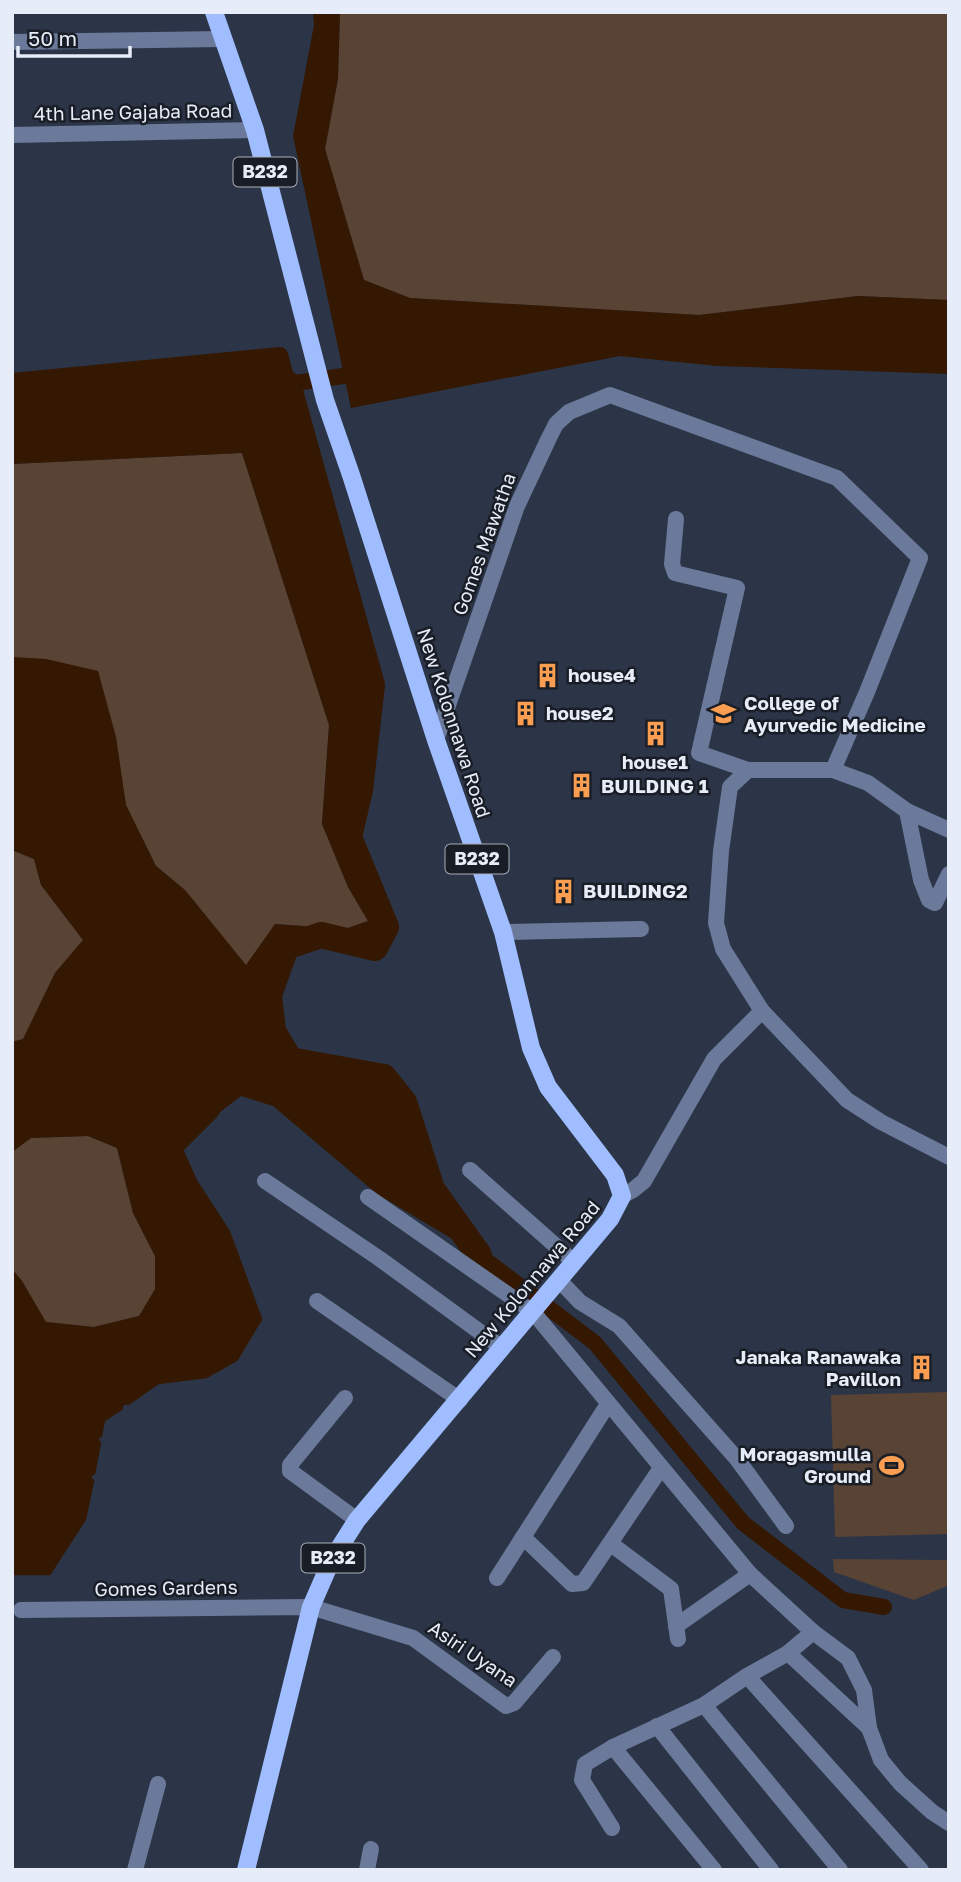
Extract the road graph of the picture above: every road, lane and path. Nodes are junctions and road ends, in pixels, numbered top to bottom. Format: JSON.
{"nodes":[{"id":1,"x":214,"y":12,"type":"edge"},
{"id":2,"x":223,"y":39,"type":"junction"},
{"id":3,"x":12,"y":42,"type":"edge"},
{"id":4,"x":255,"y":131,"type":"junction"},
{"id":5,"x":12,"y":135,"type":"edge"},
{"id":6,"x":676,"y":519,"type":"dead end"},
{"id":7,"x":436,"y":740,"type":"junction"},
{"id":8,"x":748,"y":770,"type":"junction"},
{"id":9,"x":833,"y":770,"type":"junction"},
{"id":10,"x":907,"y":811,"type":"junction"},
{"id":11,"x":949,"y":830,"type":"edge"},
{"id":12,"x":949,"y":874,"type":"edge"},
{"id":13,"x":641,"y":929,"type":"dead end"},
{"id":14,"x":503,"y":932,"type":"junction"},
{"id":15,"x":762,"y":1011,"type":"junction"},
{"id":16,"x":949,"y":1157,"type":"edge"},
{"id":17,"x":470,"y":1170,"type":"dead end"},
{"id":18,"x":265,"y":1181,"type":"dead end"},
{"id":19,"x":622,"y":1196,"type":"junction"},
{"id":20,"x":368,"y":1197,"type":"dead end"},
{"id":21,"x":575,"y":1262,"type":"junction"},
{"id":22,"x":557,"y":1282,"type":"junction"},
{"id":23,"x":317,"y":1301,"type":"dead end"},
{"id":24,"x":535,"y":1310,"type":"junction"},
{"id":25,"x":502,"y":1348,"type":"junction"},
{"id":26,"x":345,"y":1398,"type":"dead end"},
{"id":27,"x":460,"y":1400,"type":"junction"},
{"id":28,"x":608,"y":1404,"type":"junction"},
{"id":29,"x":661,"y":1468,"type":"junction"},
{"id":30,"x":357,"y":1520,"type":"junction"},
{"id":31,"x":786,"y":1525,"type":"dead end"},
{"id":32,"x":523,"y":1537,"type":"junction"},
{"id":33,"x":611,"y":1544,"type":"junction"},
{"id":34,"x":750,"y":1574,"type":"junction"},
{"id":35,"x":497,"y":1578,"type":"dead end"},
{"id":36,"x":311,"y":1607,"type":"junction"},
{"id":37,"x":21,"y":1611,"type":"dead end"},
{"id":38,"x":813,"y":1632,"type":"junction"},
{"id":39,"x":788,"y":1653,"type":"junction"},
{"id":40,"x":553,"y":1657,"type":"dead end"},
{"id":41,"x":747,"y":1676,"type":"junction"},
{"id":42,"x":704,"y":1705,"type":"junction"},
{"id":43,"x":657,"y":1726,"type":"junction"},
{"id":44,"x":869,"y":1728,"type":"junction"},
{"id":45,"x":613,"y":1747,"type":"junction"},
{"id":46,"x":158,"y":1784,"type":"dead end"},
{"id":47,"x":949,"y":1823,"type":"edge"},
{"id":48,"x":612,"y":1828,"type":"dead end"},
{"id":49,"x":371,"y":1849,"type":"dead end"},
{"id":50,"x":135,"y":1870,"type":"edge"},
{"id":51,"x":246,"y":1870,"type":"edge"},
{"id":52,"x":367,"y":1870,"type":"edge"},
{"id":53,"x":714,"y":1870,"type":"edge"},
{"id":54,"x":771,"y":1870,"type":"edge"},
{"id":55,"x":840,"y":1870,"type":"edge"},
{"id":56,"x":921,"y":1870,"type":"edge"}],
"edges":[{"from":1,"to":2,"type":"main road","number":"B232"},
{"from":2,"to":3,"type":"street"},
{"from":2,"to":4,"type":"main road","number":"B232"},
{"from":4,"to":5,"type":"street","name":"4th Lane Gajaba Road"},
{"from":4,"to":7,"type":"main road","name":"New Kolonnawa Road","number":"B232"},
{"from":6,"to":8,"type":"street"},
{"from":7,"to":9,"type":"street","name":"Gomes Mawatha"},
{"from":7,"to":14,"type":"main road","name":"New Kolonnawa Road","number":"B232"},
{"from":8,"to":9,"type":"street"},
{"from":8,"to":15,"type":"street"},
{"from":9,"to":10,"type":"street"},
{"from":10,"to":11,"type":"street"},
{"from":10,"to":12,"type":"street"},
{"from":13,"to":14,"type":"street"},
{"from":14,"to":19,"type":"main road","name":"New Kolonnawa Road","number":"B232"},
{"from":15,"to":16,"type":"street"},
{"from":15,"to":19,"type":"street"},
{"from":17,"to":21,"type":"street"},
{"from":18,"to":25,"type":"street"},
{"from":19,"to":21,"type":"main road","name":"New Kolonnawa Road","number":"B232"},
{"from":20,"to":24,"type":"street"},
{"from":21,"to":22,"type":"main road","name":"New Kolonnawa Road","number":"B232"},
{"from":22,"to":24,"type":"main road","name":"New Kolonnawa Road","number":"B232"},
{"from":22,"to":31,"type":"street"},
{"from":23,"to":27,"type":"street"},
{"from":24,"to":25,"type":"main road","name":"New Kolonnawa Road","number":"B232"},
{"from":24,"to":28,"type":"street"},
{"from":25,"to":27,"type":"main road","name":"New Kolonnawa Road","number":"B232"},
{"from":26,"to":30,"type":"street"},
{"from":27,"to":30,"type":"main road","name":"New Kolonnawa Road","number":"B232"},
{"from":28,"to":29,"type":"street"},
{"from":28,"to":32,"type":"street"},
{"from":29,"to":33,"type":"street"},
{"from":29,"to":34,"type":"street"},
{"from":30,"to":36,"type":"main road","name":"New Kolonnawa Road","number":"B232"},
{"from":32,"to":33,"type":"street"},
{"from":32,"to":35,"type":"street"},
{"from":33,"to":34,"type":"street"},
{"from":34,"to":38,"type":"street"},
{"from":36,"to":37,"type":"street","name":"Gomes Gardens"},
{"from":36,"to":40,"type":"street","name":"Asiri Uyana"},
{"from":36,"to":51,"type":"main road","name":"New Kolonnawa Road","number":"B232"},
{"from":38,"to":39,"type":"street"},
{"from":38,"to":44,"type":"street"},
{"from":39,"to":41,"type":"street"},
{"from":39,"to":44,"type":"street"},
{"from":41,"to":42,"type":"street"},
{"from":41,"to":56,"type":"street"},
{"from":42,"to":43,"type":"street"},
{"from":42,"to":55,"type":"street"},
{"from":43,"to":45,"type":"street"},
{"from":43,"to":54,"type":"street"},
{"from":44,"to":47,"type":"street"},
{"from":45,"to":48,"type":"street"},
{"from":45,"to":53,"type":"street"},
{"from":46,"to":50,"type":"street"},
{"from":49,"to":52,"type":"street"}]}
